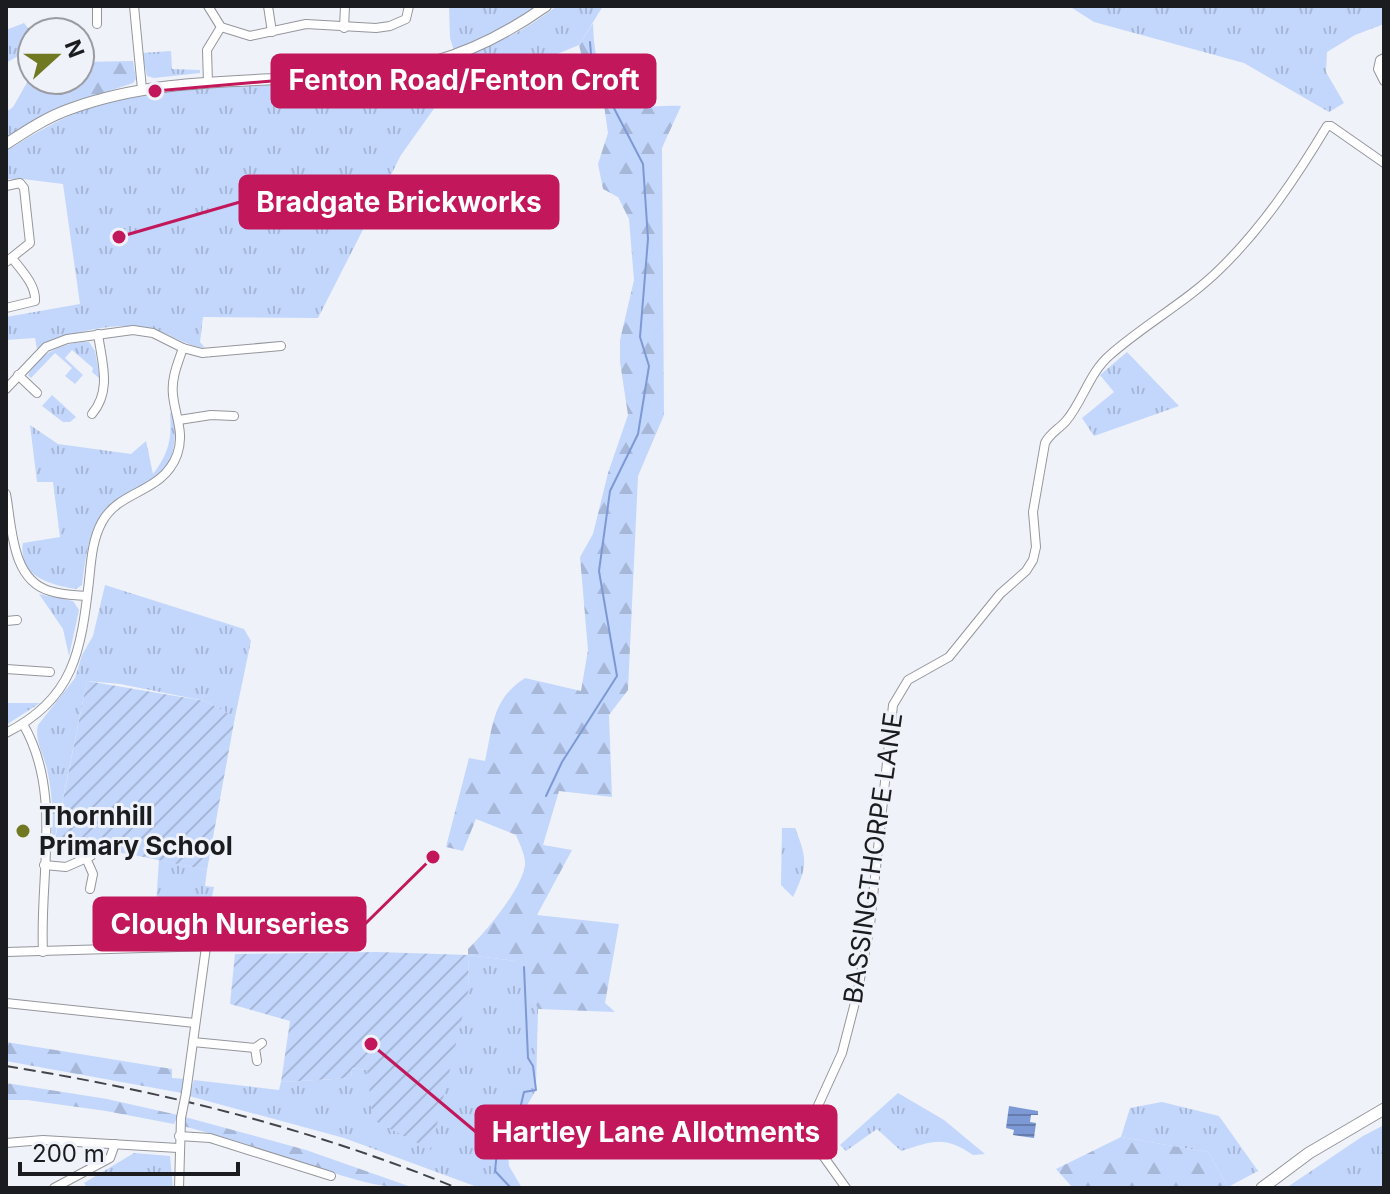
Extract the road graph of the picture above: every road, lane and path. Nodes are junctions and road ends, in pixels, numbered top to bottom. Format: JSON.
{"nodes":[{"id":1,"x":97,"y":6,"type":"edge"},
{"id":2,"x":134,"y":6,"type":"edge"},
{"id":3,"x":208,"y":6,"type":"edge"},
{"id":4,"x":268,"y":6,"type":"edge"},
{"id":5,"x":345,"y":6,"type":"edge"},
{"id":6,"x":409,"y":6,"type":"edge"},
{"id":7,"x":546,"y":6,"type":"edge"},
{"id":8,"x":97,"y":24,"type":"dead end"},
{"id":9,"x":221,"y":27,"type":"junction"},
{"id":10,"x":344,"y":28,"type":"junction"},
{"id":11,"x":272,"y":32,"type":"junction"},
{"id":12,"x":1384,"y":58,"type":"edge"},
{"id":13,"x":1384,"y":81,"type":"edge"},
{"id":14,"x":208,"y":83,"type":"junction"},
{"id":15,"x":142,"y":89,"type":"junction"},
{"id":16,"x":6,"y":144,"type":"edge"},
{"id":17,"x":1382,"y":158,"type":"edge"},
{"id":18,"x":6,"y":186,"type":"edge"},
{"id":19,"x":9,"y":260,"type":"edge"},
{"id":20,"x":6,"y":308,"type":"edge"},
{"id":21,"x":98,"y":334,"type":"junction"},
{"id":22,"x":281,"y":346,"type":"dead end"},
{"id":23,"x":183,"y":348,"type":"junction"},
{"id":24,"x":18,"y":375,"type":"junction"},
{"id":25,"x":6,"y":389,"type":"edge"},
{"id":26,"x":37,"y":393,"type":"dead end"},
{"id":27,"x":92,"y":414,"type":"dead end"},
{"id":28,"x":234,"y":416,"type":"dead end"},
{"id":29,"x":179,"y":420,"type":"junction"},
{"id":30,"x":6,"y":494,"type":"edge"},
{"id":31,"x":11,"y":544,"type":"edge"},
{"id":32,"x":87,"y":596,"type":"junction"},
{"id":33,"x":17,"y":620,"type":"dead end"},
{"id":34,"x":6,"y":621,"type":"edge"},
{"id":35,"x":6,"y":669,"type":"edge"},
{"id":36,"x":50,"y":672,"type":"dead end"},
{"id":37,"x":23,"y":724,"type":"junction"},
{"id":38,"x":6,"y":733,"type":"edge"},
{"id":39,"x":44,"y":865,"type":"junction"},
{"id":40,"x":90,"y":889,"type":"dead end"},
{"id":41,"x":348,"y":942,"type":"dead end"},
{"id":42,"x":206,"y":947,"type":"junction"},
{"id":43,"x":6,"y":952,"type":"edge"},
{"id":44,"x":43,"y":952,"type":"junction"},
{"id":45,"x":6,"y":1003,"type":"edge"},
{"id":46,"x":195,"y":1023,"type":"junction"},
{"id":47,"x":193,"y":1042,"type":"junction"},
{"id":48,"x":257,"y":1061,"type":"dead end"},
{"id":49,"x":1384,"y":1109,"type":"edge"},
{"id":50,"x":179,"y":1136,"type":"junction"},
{"id":51,"x":6,"y":1143,"type":"edge"},
{"id":52,"x":115,"y":1144,"type":"junction"},
{"id":53,"x":178,"y":1148,"type":"junction"},
{"id":54,"x":331,"y":1176,"type":"dead end"},
{"id":55,"x":54,"y":1188,"type":"edge"},
{"id":56,"x":179,"y":1188,"type":"edge"},
{"id":57,"x":846,"y":1188,"type":"edge"},
{"id":58,"x":1262,"y":1188,"type":"edge"}],
"edges":[{"from":1,"to":8,"type":"street"},
{"from":2,"to":15,"type":"street"},
{"from":3,"to":9,"type":"street"},
{"from":4,"to":11,"type":"street"},
{"from":5,"to":10,"type":"street"},
{"from":6,"to":10,"type":"street"},
{"from":7,"to":14,"type":"street"},
{"from":9,"to":11,"type":"street"},
{"from":9,"to":14,"type":"street"},
{"from":10,"to":11,"type":"street"},
{"from":12,"to":13,"type":"street"},
{"from":14,"to":15,"type":"street"},
{"from":15,"to":16,"type":"street"},
{"from":17,"to":57,"type":"street","name":"BASSINGTHORPE LANE"},
{"from":18,"to":19,"type":"street"},
{"from":19,"to":20,"type":"street"},
{"from":21,"to":23,"type":"street"},
{"from":21,"to":24,"type":"street"},
{"from":21,"to":27,"type":"street"},
{"from":22,"to":23,"type":"street"},
{"from":23,"to":29,"type":"street"},
{"from":24,"to":25,"type":"street"},
{"from":24,"to":26,"type":"street"},
{"from":28,"to":29,"type":"street"},
{"from":29,"to":32,"type":"street"},
{"from":30,"to":31,"type":"street"},
{"from":31,"to":32,"type":"street"},
{"from":32,"to":37,"type":"street"},
{"from":33,"to":34,"type":"street"},
{"from":35,"to":36,"type":"street"},
{"from":37,"to":38,"type":"street"},
{"from":37,"to":39,"type":"street"},
{"from":39,"to":40,"type":"street"},
{"from":39,"to":44,"type":"street"},
{"from":41,"to":42,"type":"street"},
{"from":42,"to":44,"type":"street"},
{"from":42,"to":46,"type":"street"},
{"from":43,"to":44,"type":"street"},
{"from":45,"to":46,"type":"street"},
{"from":46,"to":47,"type":"street"},
{"from":47,"to":48,"type":"street"},
{"from":47,"to":50,"type":"street","bridge":true},
{"from":49,"to":58,"type":"main road"},
{"from":50,"to":53,"type":"street"},
{"from":50,"to":54,"type":"street"},
{"from":51,"to":52,"type":"street"},
{"from":52,"to":53,"type":"street"},
{"from":52,"to":55,"type":"street"},
{"from":53,"to":56,"type":"street"}]}
